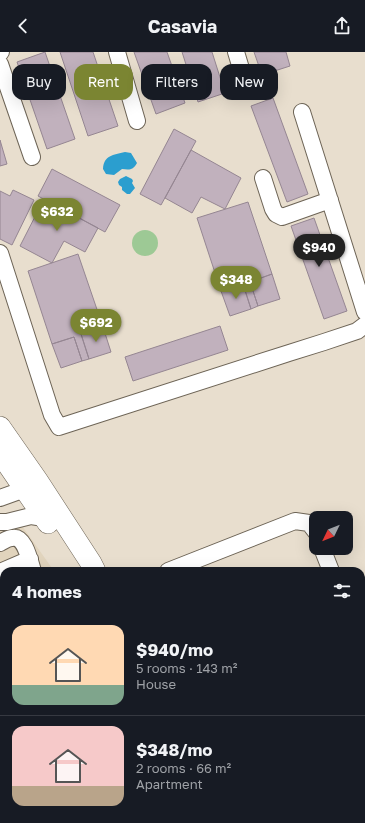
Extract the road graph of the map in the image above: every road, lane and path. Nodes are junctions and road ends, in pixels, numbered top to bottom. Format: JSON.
{"nodes":[{"id":1,"x":117,"y":52,"type":"edge"},
{"id":2,"x":236,"y":52,"type":"edge"},
{"id":3,"x":0,"y":64,"type":"edge"},
{"id":4,"x":240,"y":64,"type":"edge"},
{"id":5,"x":302,"y":112,"type":"dead end"},
{"id":6,"x":137,"y":121,"type":"dead end"},
{"id":7,"x":32,"y":157,"type":"dead end"},
{"id":8,"x":263,"y":178,"type":"dead end"},
{"id":9,"x":330,"y":200,"type":"junction"},
{"id":10,"x":0,"y":241,"type":"edge"},
{"id":11,"x":0,"y":248,"type":"edge"},
{"id":12,"x":0,"y":253,"type":"edge"},
{"id":13,"x":365,"y":312,"type":"edge"},
{"id":14,"x":365,"y":325,"type":"edge"},
{"id":15,"x":0,"y":426,"type":"edge"},
{"id":16,"x":0,"y":453,"type":"edge"},
{"id":17,"x":31,"y":484,"type":"junction"},
{"id":18,"x":0,"y":498,"type":"edge"},
{"id":19,"x":44,"y":518,"type":"junction"},
{"id":20,"x":0,"y":522,"type":"edge"},
{"id":21,"x":309,"y":523,"type":"edge"},
{"id":22,"x":0,"y":543,"type":"edge"},
{"id":23,"x":324,"y":555,"type":"edge"},
{"id":24,"x":31,"y":565,"type":"edge"},
{"id":25,"x":77,"y":567,"type":"edge"},
{"id":26,"x":94,"y":567,"type":"edge"},
{"id":27,"x":178,"y":567,"type":"edge"},
{"id":28,"x":329,"y":567,"type":"edge"}],
"edges":[{"from":1,"to":6,"type":"street"},
{"from":2,"to":4,"type":"street"},
{"from":3,"to":7,"type":"street"},
{"from":5,"to":9,"type":"street"},
{"from":8,"to":9,"type":"street"},
{"from":9,"to":13,"type":"street"},
{"from":10,"to":11,"type":"street"},
{"from":12,"to":14,"type":"street"},
{"from":15,"to":17,"type":"main road"},
{"from":16,"to":17,"type":"main road"},
{"from":17,"to":18,"type":"street"},
{"from":17,"to":19,"type":"main road"},
{"from":17,"to":26,"type":"main road"},
{"from":19,"to":20,"type":"street"},
{"from":19,"to":25,"type":"main road"},
{"from":21,"to":27,"type":"street"},
{"from":22,"to":24,"type":"street"},
{"from":23,"to":28,"type":"street"}]}
